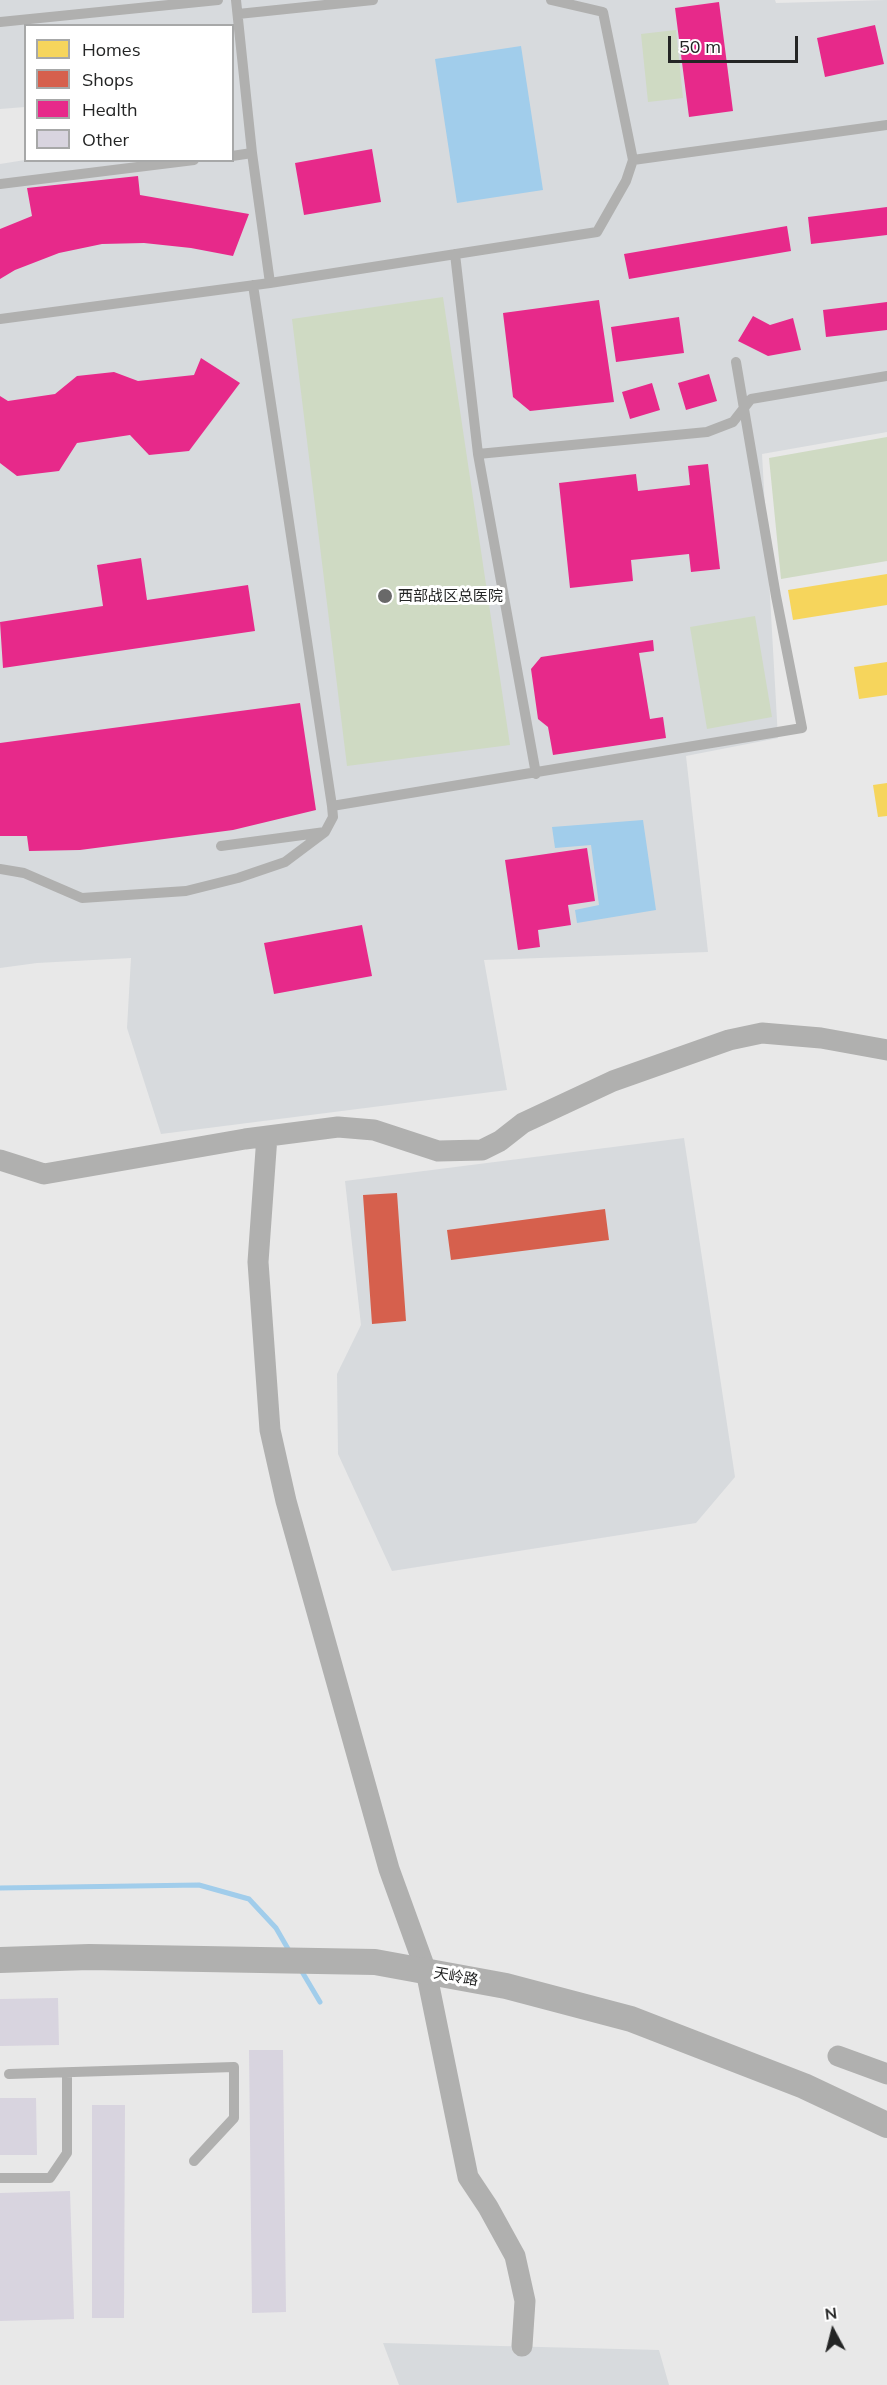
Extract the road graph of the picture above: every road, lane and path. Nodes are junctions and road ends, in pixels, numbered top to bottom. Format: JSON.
{"nodes":[{"id":1,"x":218,"y":0,"type":"edge"},
{"id":2,"x":236,"y":0,"type":"edge"},
{"id":3,"x":373,"y":0,"type":"edge"},
{"id":4,"x":551,"y":0,"type":"edge"},
{"id":5,"x":238,"y":14,"type":"junction"},
{"id":6,"x":0,"y":22,"type":"edge"},
{"id":7,"x":887,"y":125,"type":"edge"},
{"id":8,"x":252,"y":153,"type":"junction"},
{"id":9,"x":234,"y":156,"type":"edge"},
{"id":10,"x":633,"y":160,"type":"junction"},
{"id":11,"x":178,"y":162,"type":"edge"},
{"id":12,"x":0,"y":184,"type":"edge"},
{"id":13,"x":455,"y":254,"type":"junction"},
{"id":14,"x":270,"y":283,"type":"junction"},
{"id":15,"x":253,"y":285,"type":"junction"},
{"id":16,"x":0,"y":319,"type":"edge"},
{"id":17,"x":736,"y":362,"type":"dead end"},
{"id":18,"x":887,"y":376,"type":"edge"},
{"id":19,"x":744,"y":407,"type":"junction"},
{"id":20,"x":478,"y":454,"type":"junction"},
{"id":21,"x":536,"y":774,"type":"junction"},
{"id":22,"x":332,"y":806,"type":"junction"},
{"id":23,"x":326,"y":832,"type":"junction"},
{"id":24,"x":221,"y":846,"type":"dead end"},
{"id":25,"x":0,"y":869,"type":"edge"},
{"id":26,"x":887,"y":1050,"type":"edge"},
{"id":27,"x":267,"y":1136,"type":"junction"},
{"id":28,"x":0,"y":1160,"type":"edge"},
{"id":29,"x":0,"y":1960,"type":"edge"},
{"id":30,"x":426,"y":1971,"type":"junction"},
{"id":31,"x":838,"y":2056,"type":"dead end"},
{"id":32,"x":67,"y":2073,"type":"junction"},
{"id":33,"x":9,"y":2074,"type":"dead end"},
{"id":34,"x":887,"y":2074,"type":"edge"},
{"id":35,"x":887,"y":2125,"type":"edge"},
{"id":36,"x":194,"y":2161,"type":"dead end"},
{"id":37,"x":0,"y":2178,"type":"edge"},
{"id":38,"x":522,"y":2346,"type":"dead end"}],
"edges":[{"from":1,"to":6,"type":"lane"},
{"from":2,"to":5,"type":"lane"},
{"from":3,"to":5,"type":"lane"},
{"from":4,"to":10,"type":"lane"},
{"from":5,"to":8,"type":"lane"},
{"from":7,"to":10,"type":"lane"},
{"from":8,"to":9,"type":"lane"},
{"from":8,"to":14,"type":"lane"},
{"from":10,"to":13,"type":"lane"},
{"from":11,"to":12,"type":"lane"},
{"from":13,"to":14,"type":"lane"},
{"from":13,"to":20,"type":"lane"},
{"from":14,"to":15,"type":"lane"},
{"from":15,"to":16,"type":"lane"},
{"from":15,"to":22,"type":"lane"},
{"from":17,"to":19,"type":"lane"},
{"from":18,"to":19,"type":"lane"},
{"from":19,"to":20,"type":"lane"},
{"from":19,"to":21,"type":"lane"},
{"from":20,"to":21,"type":"lane"},
{"from":21,"to":22,"type":"lane"},
{"from":22,"to":23,"type":"lane"},
{"from":23,"to":24,"type":"lane"},
{"from":23,"to":25,"type":"lane"},
{"from":26,"to":27,"type":"street"},
{"from":27,"to":28,"type":"street"},
{"from":27,"to":30,"type":"street"},
{"from":29,"to":30,"type":"street","name":"天岭路"},
{"from":30,"to":35,"type":"street","name":"天岭路"},
{"from":30,"to":38,"type":"street"},
{"from":31,"to":34,"type":"street"},
{"from":32,"to":33,"type":"lane"},
{"from":32,"to":36,"type":"lane"},
{"from":32,"to":37,"type":"lane"}]}
